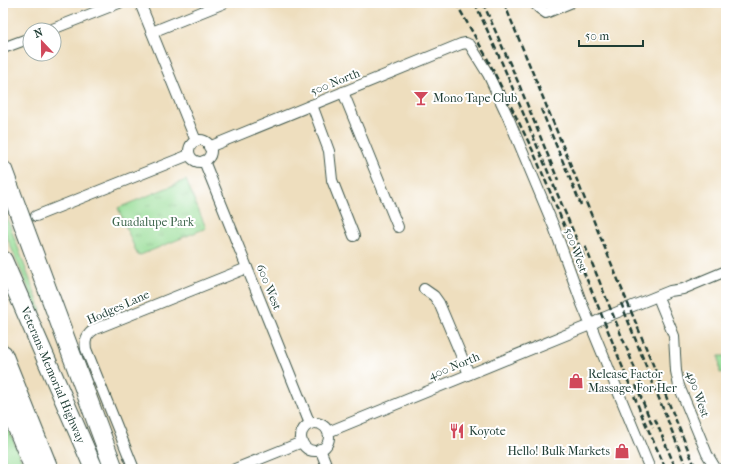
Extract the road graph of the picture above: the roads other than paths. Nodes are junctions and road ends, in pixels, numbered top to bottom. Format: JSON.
{"nodes":[{"id":1,"x":119,"y":3,"type":"edge"},
{"id":2,"x":140,"y":3,"type":"edge"},
{"id":3,"x":224,"y":3,"type":"edge"},
{"id":4,"x":534,"y":3,"type":"edge"},
{"id":5,"x":570,"y":3,"type":"edge"},
{"id":6,"x":62,"y":25,"type":"edge"},
{"id":7,"x":152,"y":32,"type":"junction"},
{"id":8,"x":22,"y":41,"type":"edge"},
{"id":9,"x":470,"y":45,"type":"joint"},
{"id":10,"x":3,"y":48,"type":"edge"},
{"id":11,"x":343,"y":92,"type":"junction"},
{"id":12,"x":312,"y":105,"type":"junction"},
{"id":13,"x":196,"y":141,"type":"junction"},
{"id":14,"x":209,"y":147,"type":"junction"},
{"id":15,"x":189,"y":155,"type":"junction"},
{"id":16,"x":204,"y":161,"type":"junction"},
{"id":17,"x":3,"y":170,"type":"edge"},
{"id":18,"x":36,"y":216,"type":"dead end"},
{"id":19,"x":398,"y":227,"type":"dead end"},
{"id":20,"x":354,"y":236,"type":"dead end"},
{"id":21,"x":3,"y":260,"type":"edge"},
{"id":22,"x":247,"y":268,"type":"junction"},
{"id":23,"x":726,"y":272,"type":"edge"},
{"id":24,"x":424,"y":289,"type":"dead end"},
{"id":25,"x":683,"y":289,"type":"junction"},
{"id":26,"x":660,"y":302,"type":"junction"},
{"id":27,"x":590,"y":325,"type":"junction"},
{"id":28,"x":3,"y":354,"type":"edge"},
{"id":29,"x":469,"y":374,"type":"junction"},
{"id":30,"x":3,"y":394,"type":"edge"},
{"id":31,"x":310,"y":424,"type":"junction"},
{"id":32,"x":328,"y":432,"type":"junction"},
{"id":33,"x":302,"y":442,"type":"junction"},
{"id":34,"x":320,"y":449,"type":"junction"},
{"id":35,"x":34,"y":469,"type":"edge"},
{"id":36,"x":49,"y":469,"type":"edge"},
{"id":37,"x":94,"y":469,"type":"edge"},
{"id":38,"x":114,"y":469,"type":"edge"},
{"id":39,"x":134,"y":469,"type":"edge"},
{"id":40,"x":235,"y":469,"type":"edge"},
{"id":41,"x":328,"y":469,"type":"edge"},
{"id":42,"x":650,"y":469,"type":"edge"},
{"id":43,"x":716,"y":469,"type":"edge"}],
"edges":[{"from":1,"to":6,"type":"street"},
{"from":2,"to":7,"type":"street"},
{"from":3,"to":7,"type":"street"},
{"from":4,"to":5,"type":"street"},
{"from":7,"to":13,"type":"street"},
{"from":8,"to":10,"type":"street"},
{"from":9,"to":11,"type":"street","name":"500 North"},
{"from":9,"to":27,"type":"street","name":"500 West"},
{"from":11,"to":12,"type":"street","name":"500 North"},
{"from":11,"to":19,"type":"street"},
{"from":12,"to":14,"type":"street","name":"500 North"},
{"from":12,"to":20,"type":"street"},
{"from":13,"to":14,"type":"street"},
{"from":13,"to":15,"type":"street"},
{"from":14,"to":16,"type":"street"},
{"from":15,"to":16,"type":"street"},
{"from":15,"to":18,"type":"street"},
{"from":16,"to":22,"type":"street","name":"600 West"},
{"from":17,"to":38,"type":"highway"},
{"from":21,"to":37,"type":"highway","name":"Veterans Memorial Highway"},
{"from":22,"to":31,"type":"street","name":"600 West"},
{"from":22,"to":39,"type":"street","name":"Hodges Lane"},
{"from":23,"to":25,"type":"street","name":"400 North"},
{"from":24,"to":29,"type":"street"},
{"from":25,"to":26,"type":"street","name":"400 North"},
{"from":25,"to":27,"type":"street","name":"400 North"},
{"from":26,"to":27,"type":"street","name":"400 North"},
{"from":26,"to":43,"type":"street","name":"490 West"},
{"from":27,"to":29,"type":"street","name":"400 North"},
{"from":27,"to":42,"type":"street","name":"500 West"},
{"from":28,"to":36,"type":"highway"},
{"from":29,"to":32,"type":"street","name":"400 North"},
{"from":30,"to":35,"type":"highway"},
{"from":31,"to":32,"type":"street"},
{"from":31,"to":33,"type":"street"},
{"from":32,"to":34,"type":"street"},
{"from":33,"to":34,"type":"street"},
{"from":33,"to":40,"type":"street"},
{"from":34,"to":41,"type":"street"}]}
